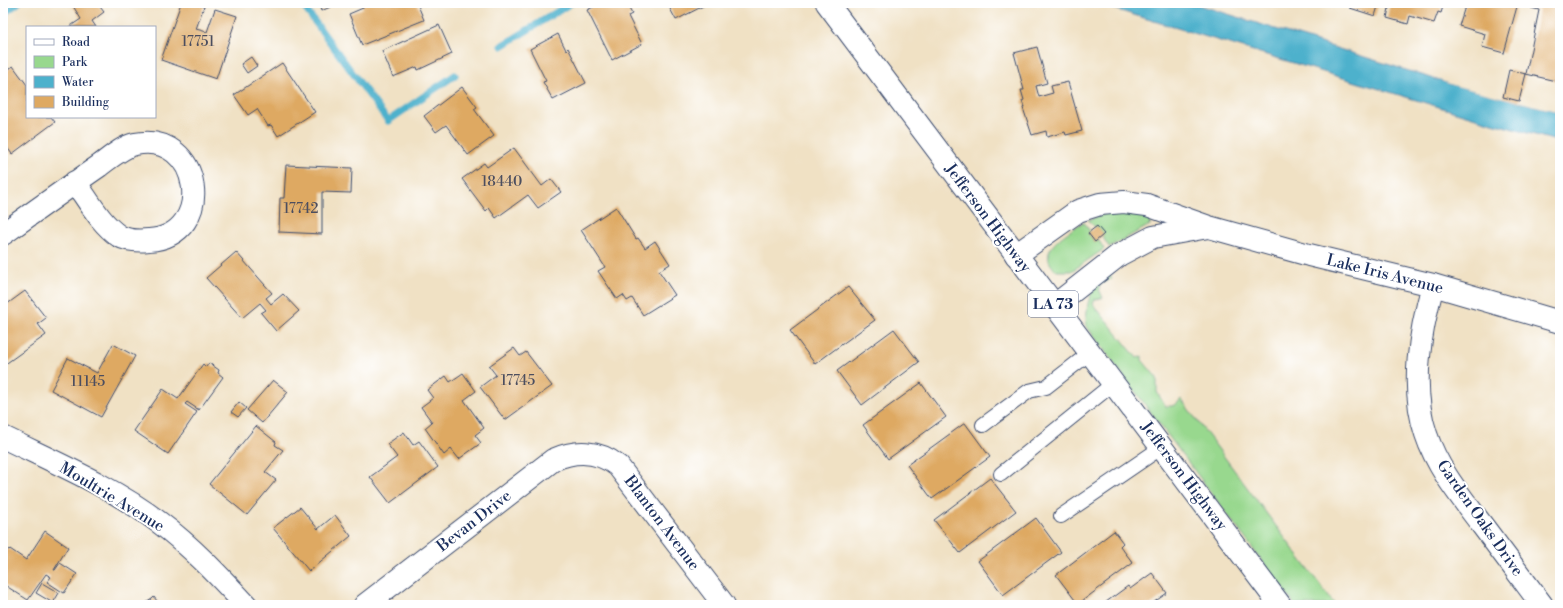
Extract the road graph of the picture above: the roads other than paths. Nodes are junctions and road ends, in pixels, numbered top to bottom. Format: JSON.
{"nodes":[{"id":1,"x":827,"y":3,"type":"edge"},
{"id":2,"x":76,"y":182,"type":"junction"},
{"id":3,"x":1209,"y":227,"type":"junction"},
{"id":4,"x":3,"y":234,"type":"edge"},
{"id":5,"x":1016,"y":256,"type":"junction"},
{"id":6,"x":1433,"y":285,"type":"junction"},
{"id":7,"x":1054,"y":306,"type":"junction"},
{"id":8,"x":1560,"y":322,"type":"edge"},
{"id":9,"x":1091,"y":352,"type":"junction"},
{"id":10,"x":1114,"y":383,"type":"junction"},
{"id":11,"x":983,"y":425,"type":"dead end"},
{"id":12,"x":3,"y":437,"type":"edge"},
{"id":13,"x":1162,"y":447,"type":"junction"},
{"id":14,"x":590,"y":453,"type":"joint"},
{"id":15,"x":1001,"y":474,"type":"dead end"},
{"id":16,"x":1061,"y":516,"type":"dead end"},
{"id":17,"x":246,"y":605,"type":"edge"},
{"id":18,"x":365,"y":605,"type":"edge"},
{"id":19,"x":724,"y":605,"type":"edge"},
{"id":20,"x":1280,"y":605,"type":"edge"},
{"id":21,"x":1542,"y":605,"type":"edge"}],
"edges":[{"from":1,"to":5,"type":"street","name":"Jefferson Highway","number":"LA 73"},
{"from":2,"to":2,"type":"street"},
{"from":2,"to":4,"type":"street"},
{"from":3,"to":5,"type":"street","name":"Lake Iris Avenue"},
{"from":3,"to":6,"type":"street","name":"Lake Iris Avenue"},
{"from":3,"to":7,"type":"street","name":"Lake Iris Avenue"},
{"from":5,"to":7,"type":"street","name":"Jefferson Highway","number":"LA 73"},
{"from":6,"to":8,"type":"street","name":"Lake Iris Avenue"},
{"from":6,"to":21,"type":"street","name":"Garden Oaks Drive"},
{"from":7,"to":9,"type":"street","name":"Jefferson Highway","number":"LA 73"},
{"from":9,"to":10,"type":"street","name":"Jefferson Highway","number":"LA 73"},
{"from":9,"to":11,"type":"lane"},
{"from":10,"to":13,"type":"street","name":"Jefferson Highway","number":"LA 73"},
{"from":10,"to":15,"type":"lane"},
{"from":12,"to":17,"type":"street","name":"Moultrie Avenue"},
{"from":13,"to":16,"type":"lane"},
{"from":13,"to":20,"type":"street","name":"Jefferson Highway","number":"LA 73"},
{"from":14,"to":18,"type":"street","name":"Bevan Drive"},
{"from":14,"to":19,"type":"street","name":"Blanton Avenue"}]}
